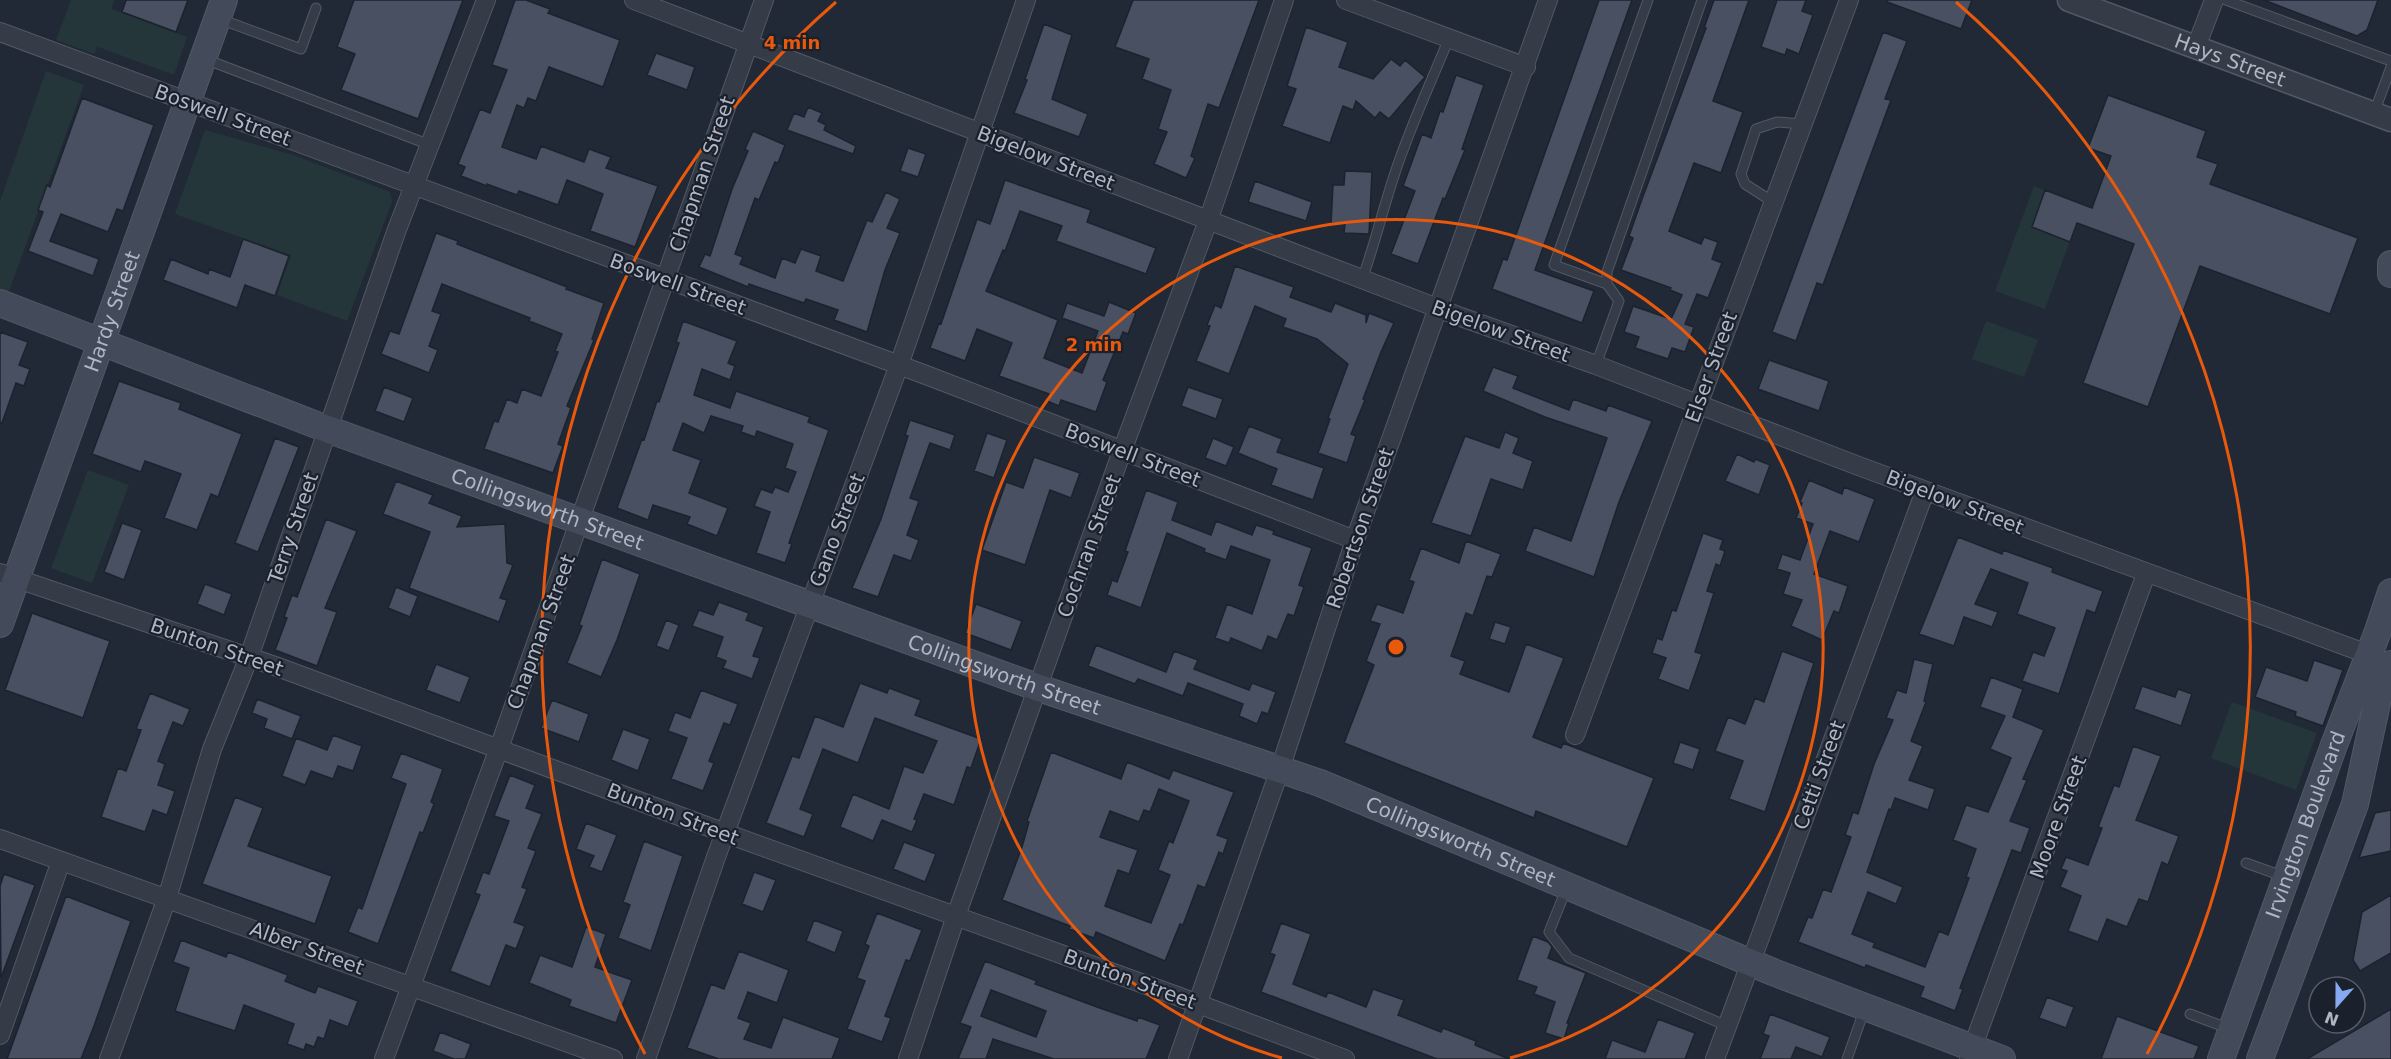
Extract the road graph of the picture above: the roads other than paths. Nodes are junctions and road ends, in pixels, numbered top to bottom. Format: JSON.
{"nodes":[{"id":1,"x":486,"y":0,"type":"edge"},
{"id":2,"x":634,"y":0,"type":"edge"},
{"id":3,"x":764,"y":0,"type":"edge"},
{"id":4,"x":1026,"y":0,"type":"edge"},
{"id":5,"x":1284,"y":0,"type":"edge"},
{"id":6,"x":1346,"y":0,"type":"edge"},
{"id":7,"x":1548,"y":0,"type":"edge"},
{"id":8,"x":1648,"y":0,"type":"edge"},
{"id":9,"x":1702,"y":0,"type":"edge"},
{"id":10,"x":1849,"y":0,"type":"edge"},
{"id":11,"x":2069,"y":0,"type":"edge"},
{"id":12,"x":2214,"y":0,"type":"edge"},
{"id":13,"x":2226,"y":0,"type":"edge"},
{"id":14,"x":316,"y":8,"type":"dead end"},
{"id":15,"x":221,"y":9,"type":"edge"},
{"id":16,"x":0,"y":32,"type":"edge"},
{"id":17,"x":1449,"y":38,"type":"junction"},
{"id":18,"x":747,"y":44,"type":"junction"},
{"id":19,"x":2196,"y":47,"type":"junction"},
{"id":20,"x":203,"y":58,"type":"junction"},
{"id":21,"x":2391,"y":61,"type":"edge"},
{"id":22,"x":1526,"y":67,"type":"junction"},
{"id":23,"x":2391,"y":67,"type":"edge"},
{"id":24,"x":188,"y":102,"type":"junction"},
{"id":25,"x":2382,"y":116,"type":"edge"},
{"id":26,"x":1802,"y":124,"type":"junction"},
{"id":27,"x":980,"y":132,"type":"junction"},
{"id":28,"x":430,"y":145,"type":"junction"},
{"id":29,"x":414,"y":186,"type":"junction"},
{"id":30,"x":1773,"y":201,"type":"junction"},
{"id":31,"x":1208,"y":221,"type":"junction"},
{"id":32,"x":2391,"y":264,"type":"edge"},
{"id":33,"x":2391,"y":274,"type":"edge"},
{"id":34,"x":664,"y":279,"type":"junction"},
{"id":35,"x":1362,"y":280,"type":"junction"},
{"id":36,"x":1607,"y":284,"type":"junction"},
{"id":37,"x":0,"y":303,"type":"edge"},
{"id":38,"x":1438,"y":309,"type":"junction"},
{"id":39,"x":102,"y":341,"type":"junction"},
{"id":40,"x":899,"y":365,"type":"junction"},
{"id":41,"x":1596,"y":365,"type":"junction"},
{"id":42,"x":1698,"y":404,"type":"junction"},
{"id":43,"x":327,"y":429,"type":"junction"},
{"id":44,"x":1122,"y":451,"type":"junction"},
{"id":45,"x":1925,"y":491,"type":"junction"},
{"id":46,"x":580,"y":521,"type":"junction"},
{"id":47,"x":1355,"y":540,"type":"junction"},
{"id":48,"x":2146,"y":574,"type":"junction"},
{"id":49,"x":8,"y":576,"type":"edge"},
{"id":50,"x":2391,"y":592,"type":"edge"},
{"id":51,"x":809,"y":604,"type":"junction"},
{"id":52,"x":0,"y":624,"type":"edge"},
{"id":53,"x":249,"y":657,"type":"junction"},
{"id":54,"x":2380,"y":659,"type":"edge"},
{"id":55,"x":1039,"y":688,"type":"junction"},
{"id":56,"x":2385,"y":693,"type":"edge"},
{"id":57,"x":1575,"y":735,"type":"dead end"},
{"id":58,"x":499,"y":748,"type":"junction"},
{"id":59,"x":1280,"y":769,"type":"junction"},
{"id":60,"x":724,"y":833,"type":"junction"},
{"id":61,"x":0,"y":839,"type":"edge"},
{"id":62,"x":61,"y":861,"type":"junction"},
{"id":63,"x":2246,"y":863,"type":"dead end"},
{"id":64,"x":2286,"y":882,"type":"junction"},
{"id":65,"x":1567,"y":887,"type":"junction"},
{"id":66,"x":167,"y":898,"type":"junction"},
{"id":67,"x":2319,"y":901,"type":"junction"},
{"id":68,"x":956,"y":916,"type":"junction"},
{"id":69,"x":1750,"y":962,"type":"junction"},
{"id":70,"x":409,"y":987,"type":"junction"},
{"id":71,"x":1198,"y":1003,"type":"junction"},
{"id":72,"x":1865,"y":1008,"type":"junction"},
{"id":73,"x":2190,"y":1014,"type":"dead end"},
{"id":74,"x":1727,"y":1026,"type":"junction"},
{"id":75,"x":2231,"y":1030,"type":"junction"},
{"id":76,"x":0,"y":1035,"type":"edge"},
{"id":77,"x":1971,"y":1054,"type":"edge"},
{"id":78,"x":109,"y":1059,"type":"edge"},
{"id":79,"x":384,"y":1059,"type":"edge"},
{"id":80,"x":613,"y":1059,"type":"edge"},
{"id":81,"x":646,"y":1059,"type":"edge"},
{"id":82,"x":908,"y":1059,"type":"edge"},
{"id":83,"x":1178,"y":1059,"type":"edge"},
{"id":84,"x":1345,"y":1059,"type":"edge"},
{"id":85,"x":1715,"y":1059,"type":"edge"},
{"id":86,"x":1847,"y":1059,"type":"edge"},
{"id":87,"x":2002,"y":1059,"type":"edge"},
{"id":88,"x":2221,"y":1059,"type":"edge"},
{"id":89,"x":2260,"y":1059,"type":"edge"}],
"edges":[{"from":1,"to":28,"type":"street","name":"Terry Street"},
{"from":2,"to":18,"type":"street","name":"Bigelow Street"},
{"from":3,"to":18,"type":"street","name":"Chapman Street"},
{"from":4,"to":27,"type":"street","name":"Gano Street"},
{"from":5,"to":31,"type":"street","name":"Cochran Street"},
{"from":6,"to":17,"type":"street"},
{"from":7,"to":22,"type":"street","name":"Robertson Street"},
{"from":8,"to":36,"type":"lane"},
{"from":9,"to":36,"type":"lane"},
{"from":10,"to":26,"type":"street","name":"Elser Street"},
{"from":11,"to":19,"type":"street","name":"Hays Street"},
{"from":12,"to":19,"type":"street"},
{"from":13,"to":21,"type":"lane"},
{"from":14,"to":15,"type":"lane"},
{"from":15,"to":20,"type":"main road","name":"Hardy Street"},
{"from":16,"to":24,"type":"street","name":"Boswell Street"},
{"from":17,"to":22,"type":"street"},
{"from":17,"to":35,"type":"lane"},
{"from":18,"to":27,"type":"street","name":"Bigelow Street"},
{"from":18,"to":34,"type":"street","name":"Chapman Street"},
{"from":19,"to":25,"type":"street","name":"Hays Street"},
{"from":20,"to":24,"type":"main road","name":"Hardy Street"},
{"from":20,"to":28,"type":"lane"},
{"from":22,"to":38,"type":"street","name":"Robertson Street"},
{"from":23,"to":25,"type":"lane"},
{"from":24,"to":29,"type":"street","name":"Boswell Street"},
{"from":24,"to":39,"type":"main road","name":"Hardy Street"},
{"from":26,"to":30,"type":"street","name":"Elser Street"},
{"from":26,"to":30,"type":"lane"},
{"from":27,"to":31,"type":"street","name":"Bigelow Street"},
{"from":27,"to":40,"type":"street","name":"Gano Street"},
{"from":28,"to":29,"type":"street","name":"Terry Street"},
{"from":29,"to":34,"type":"street","name":"Boswell Street"},
{"from":29,"to":43,"type":"street","name":"Terry Street"},
{"from":30,"to":42,"type":"street","name":"Elser Street"},
{"from":31,"to":35,"type":"street","name":"Bigelow Street"},
{"from":31,"to":44,"type":"street","name":"Cochran Street"},
{"from":32,"to":33,"type":"main road"},
{"from":34,"to":40,"type":"street","name":"Boswell Street"},
{"from":34,"to":46,"type":"street","name":"Chapman Street"},
{"from":35,"to":38,"type":"street","name":"Bigelow Street"},
{"from":36,"to":41,"type":"lane"},
{"from":37,"to":39,"type":"main road","name":"Collingsworth Street"},
{"from":38,"to":41,"type":"street","name":"Bigelow Street"},
{"from":38,"to":47,"type":"street","name":"Robertson Street"},
{"from":39,"to":43,"type":"main road","name":"Collingsworth Street"},
{"from":39,"to":49,"type":"main road","name":"Hardy Street"},
{"from":40,"to":44,"type":"street","name":"Boswell Street"},
{"from":40,"to":51,"type":"street","name":"Gano Street"},
{"from":41,"to":42,"type":"street","name":"Bigelow Street"},
{"from":42,"to":45,"type":"street","name":"Bigelow Street"},
{"from":42,"to":57,"type":"street","name":"Elser Street"},
{"from":43,"to":46,"type":"main road","name":"Collingsworth Street"},
{"from":43,"to":53,"type":"street","name":"Terry Street"},
{"from":44,"to":47,"type":"street","name":"Boswell Street"},
{"from":44,"to":55,"type":"street","name":"Cochran Street"},
{"from":45,"to":48,"type":"street","name":"Bigelow Street"},
{"from":45,"to":69,"type":"street","name":"Cetti Street"},
{"from":46,"to":51,"type":"main road","name":"Collingsworth Street"},
{"from":46,"to":58,"type":"street","name":"Chapman Street"},
{"from":47,"to":59,"type":"street","name":"Robertson Street"},
{"from":48,"to":54,"type":"street","name":"Bigelow Street"},
{"from":48,"to":77,"type":"street","name":"Moore Street"},
{"from":49,"to":52,"type":"main road","name":"Hardy Street"},
{"from":49,"to":53,"type":"street","name":"Bunton Street"},
{"from":50,"to":54,"type":"main road","name":"Irvington Boulevard"},
{"from":51,"to":55,"type":"main road","name":"Collingsworth Street"},
{"from":51,"to":60,"type":"street","name":"Gano Street"},
{"from":53,"to":58,"type":"street","name":"Bunton Street"},
{"from":53,"to":66,"type":"street","name":"Terry Street"},
{"from":54,"to":56,"type":"main road","name":"Irvington Boulevard"},
{"from":54,"to":64,"type":"main road","name":"Irvington Boulevard"},
{"from":55,"to":59,"type":"main road","name":"Collingsworth Street"},
{"from":55,"to":68,"type":"street","name":"Cochran Street"},
{"from":56,"to":67,"type":"main road","name":"Irvington Boulevard"},
{"from":58,"to":60,"type":"street","name":"Bunton Street"},
{"from":58,"to":70,"type":"street","name":"Chapman Street"},
{"from":59,"to":65,"type":"main road","name":"Collingsworth Street"},
{"from":59,"to":71,"type":"street","name":"Robertson Street"},
{"from":60,"to":68,"type":"street","name":"Bunton Street"},
{"from":60,"to":81,"type":"street","name":"Gano Street"},
{"from":61,"to":62,"type":"street","name":"Alber Street"},
{"from":62,"to":66,"type":"street","name":"Alber Street"},
{"from":62,"to":76,"type":"street"},
{"from":63,"to":64,"type":"lane"},
{"from":64,"to":67,"type":"main road"},
{"from":64,"to":75,"type":"main road","name":"Irvington Boulevard"},
{"from":65,"to":69,"type":"main road","name":"Collingsworth Street"},
{"from":65,"to":74,"type":"lane"},
{"from":66,"to":70,"type":"street","name":"Alber Street"},
{"from":66,"to":78,"type":"street","name":"Terry Street"},
{"from":67,"to":89,"type":"main road","name":"Irvington Boulevard"},
{"from":68,"to":71,"type":"street","name":"Bunton Street"},
{"from":68,"to":82,"type":"street","name":"Cochran Street"},
{"from":69,"to":72,"type":"main road","name":"Collingsworth Street"},
{"from":69,"to":74,"type":"street","name":"Cetti Street"},
{"from":70,"to":79,"type":"street","name":"Chapman Street"},
{"from":70,"to":80,"type":"street","name":"Alber Street"},
{"from":71,"to":83,"type":"street","name":"Robertson Street"},
{"from":71,"to":84,"type":"street","name":"Bunton Street"},
{"from":72,"to":77,"type":"main road","name":"Collingsworth Street"},
{"from":72,"to":86,"type":"lane"},
{"from":73,"to":75,"type":"lane"},
{"from":74,"to":85,"type":"street","name":"Cetti Street"},
{"from":75,"to":88,"type":"main road","name":"Irvington Boulevard"},
{"from":77,"to":87,"type":"main road","name":"Collingsworth Street"}]}
